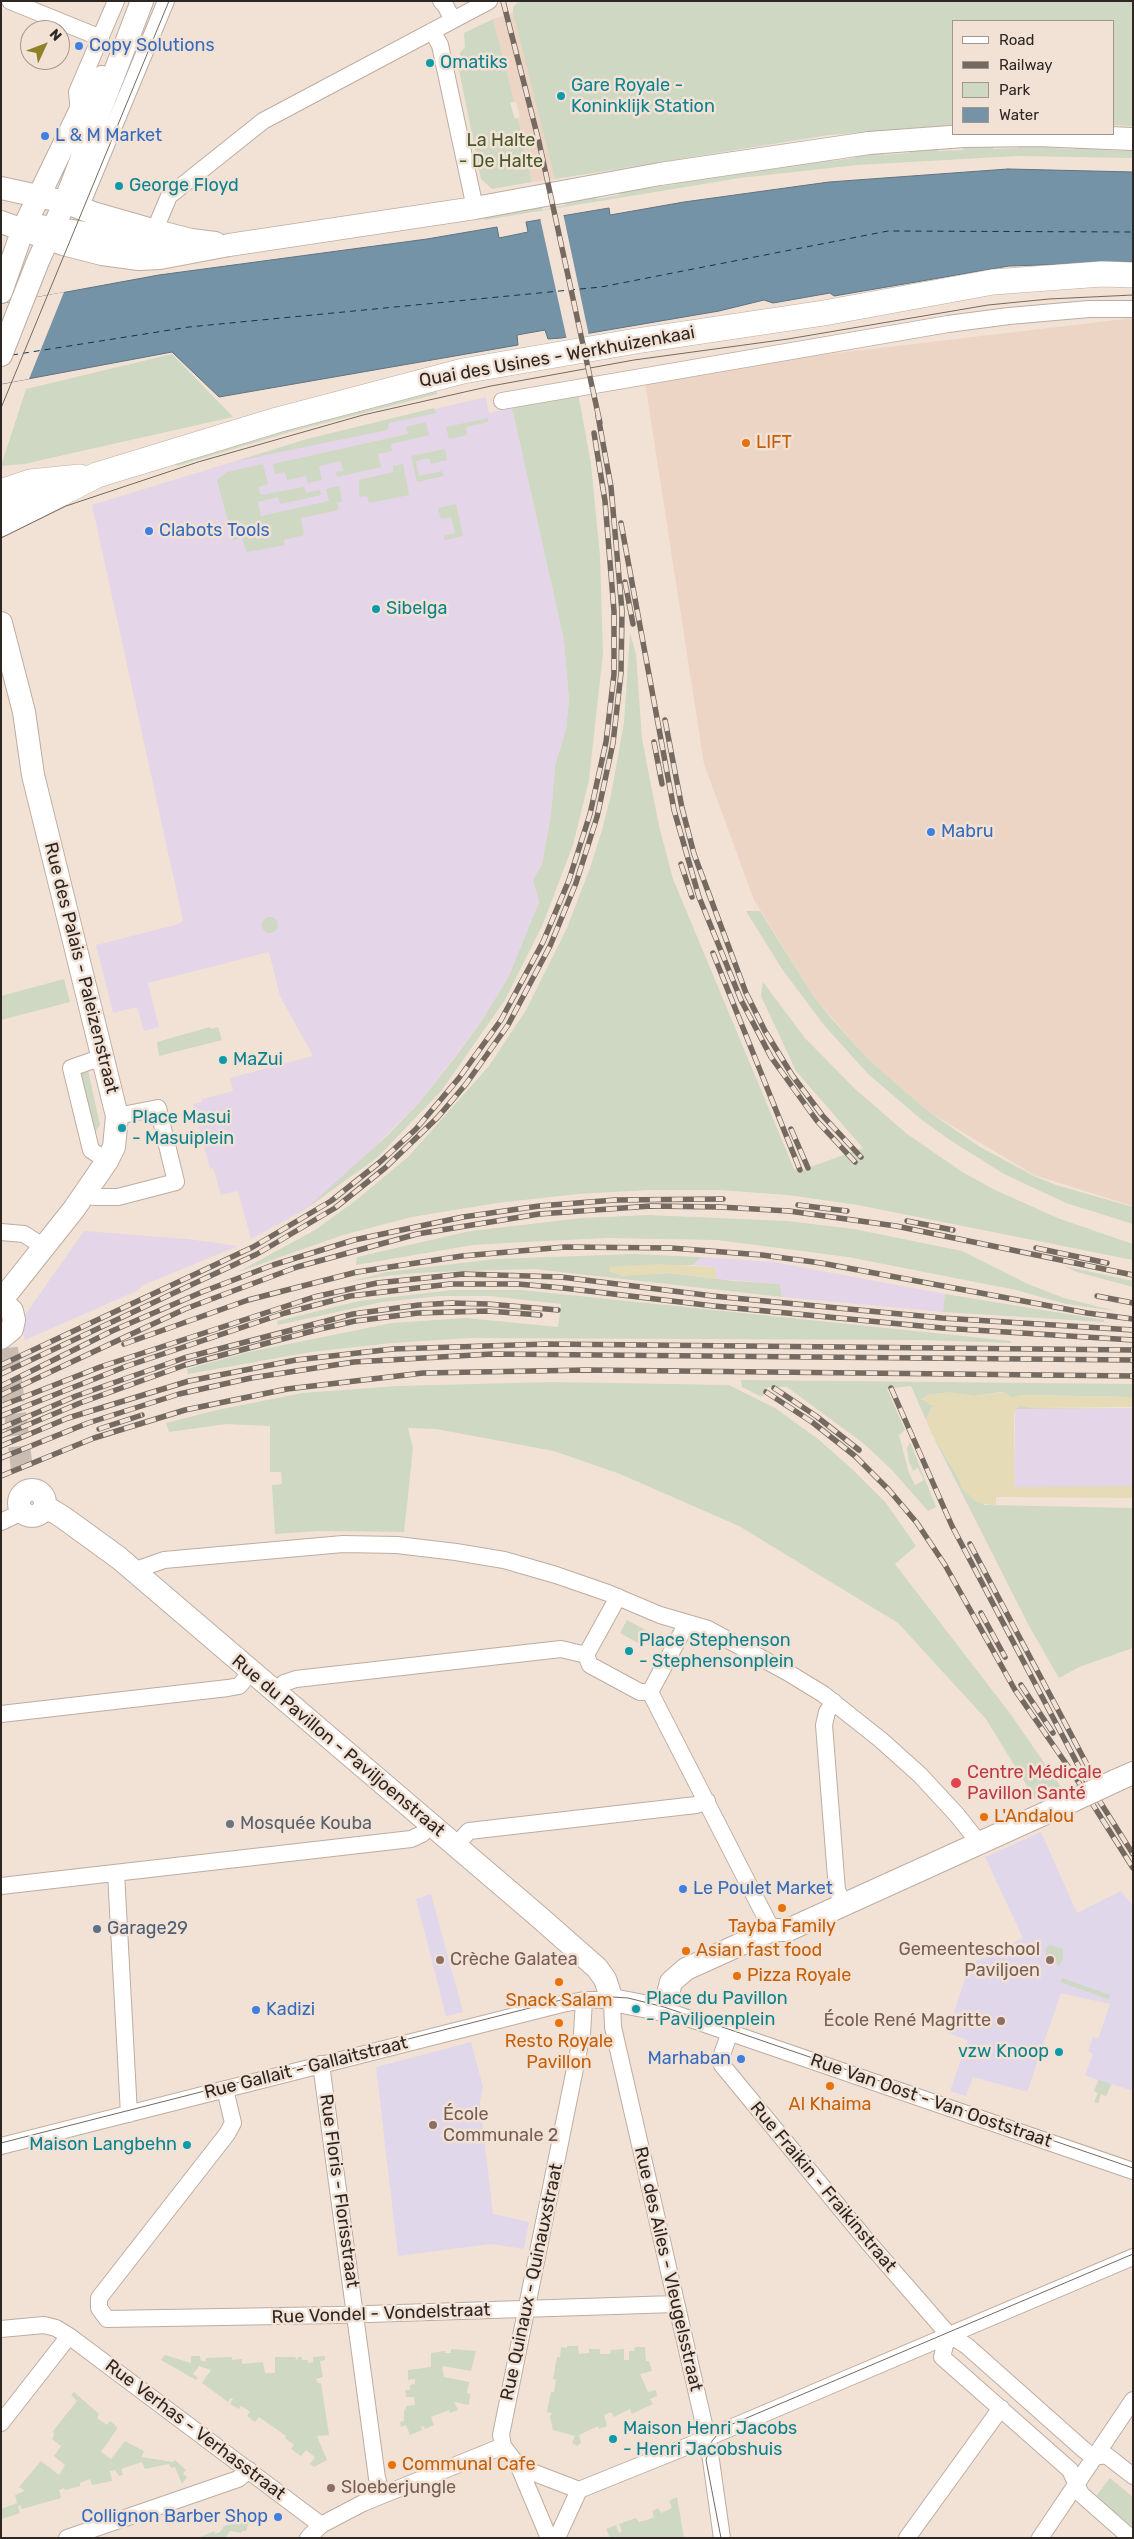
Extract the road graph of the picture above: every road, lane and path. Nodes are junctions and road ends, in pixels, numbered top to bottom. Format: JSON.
{"nodes":[{"id":1,"x":10,"y":1,"type":"edge"},
{"id":2,"x":116,"y":1,"type":"edge"},
{"id":3,"x":142,"y":1,"type":"edge"},
{"id":4,"x":166,"y":1,"type":"edge"},
{"id":5,"x":441,"y":1,"type":"edge"},
{"id":6,"x":489,"y":1,"type":"edge"},
{"id":7,"x":453,"y":20,"type":"junction"},
{"id":8,"x":432,"y":31,"type":"junction"},
{"id":9,"x":128,"y":33,"type":"junction"},
{"id":10,"x":101,"y":38,"type":"junction"},
{"id":11,"x":79,"y":113,"type":"junction"},
{"id":12,"x":1133,"y":139,"type":"edge"},
{"id":13,"x":1,"y":188,"type":"edge"},
{"id":14,"x":1,"y":202,"type":"edge"},
{"id":15,"x":36,"y":203,"type":"junction"},
{"id":16,"x":475,"y":208,"type":"junction"},
{"id":17,"x":61,"y":217,"type":"junction"},
{"id":18,"x":1,"y":222,"type":"edge"},
{"id":19,"x":22,"y":230,"type":"junction"},
{"id":20,"x":148,"y":244,"type":"junction"},
{"id":21,"x":229,"y":245,"type":"junction"},
{"id":22,"x":1133,"y":275,"type":"edge"},
{"id":23,"x":3,"y":279,"type":"edge"},
{"id":24,"x":1133,"y":309,"type":"edge"},
{"id":25,"x":1,"y":355,"type":"edge"},
{"id":26,"x":502,"y":401,"type":"dead end"},
{"id":27,"x":93,"y":476,"type":"junction"},
{"id":28,"x":66,"y":479,"type":"junction"},
{"id":29,"x":1,"y":482,"type":"edge"},
{"id":30,"x":30,"y":482,"type":"junction"},
{"id":31,"x":1,"y":492,"type":"edge"},
{"id":32,"x":1,"y":508,"type":"edge"},
{"id":33,"x":1,"y":524,"type":"edge"},
{"id":34,"x":1,"y":623,"type":"edge"},
{"id":35,"x":1,"y":660,"type":"edge"},
{"id":36,"x":34,"y":775,"type":"junction"},
{"id":37,"x":104,"y":1059,"type":"junction"},
{"id":38,"x":117,"y":1116,"type":"junction"},
{"id":39,"x":107,"y":1161,"type":"junction"},
{"id":40,"x":94,"y":1197,"type":"junction"},
{"id":41,"x":1,"y":1232,"type":"edge"},
{"id":42,"x":45,"y":1257,"type":"junction"},
{"id":43,"x":5,"y":1304,"type":"edge"},
{"id":44,"x":5,"y":1341,"type":"tunnel mouth"},
{"id":45,"x":44,"y":1510,"type":"junction"},
{"id":46,"x":22,"y":1512,"type":"junction"},
{"id":47,"x":1,"y":1522,"type":"edge"},
{"id":48,"x":133,"y":1571,"type":"junction"},
{"id":49,"x":618,"y":1597,"type":"junction"},
{"id":50,"x":687,"y":1623,"type":"junction"},
{"id":51,"x":586,"y":1655,"type":"junction"},
{"id":52,"x":251,"y":1672,"type":"junction"},
{"id":53,"x":276,"y":1692,"type":"junction"},
{"id":54,"x":650,"y":1692,"type":"junction"},
{"id":55,"x":834,"y":1702,"type":"junction"},
{"id":56,"x":1,"y":1714,"type":"edge"},
{"id":57,"x":1124,"y":1777,"type":"edge"},
{"id":58,"x":707,"y":1801,"type":"junction"},
{"id":59,"x":430,"y":1824,"type":"junction"},
{"id":60,"x":980,"y":1844,"type":"junction"},
{"id":61,"x":455,"y":1846,"type":"junction"},
{"id":62,"x":116,"y":1873,"type":"junction"},
{"id":63,"x":1,"y":1886,"type":"edge"},
{"id":64,"x":844,"y":1905,"type":"junction"},
{"id":65,"x":772,"y":1930,"type":"junction"},
{"id":66,"x":584,"y":2000,"type":"junction"},
{"id":67,"x":612,"y":2000,"type":"junction"},
{"id":68,"x":664,"y":2010,"type":"junction"},
{"id":69,"x":730,"y":2032,"type":"junction"},
{"id":70,"x":321,"y":2064,"type":"junction"},
{"id":71,"x":225,"y":2089,"type":"junction"},
{"id":72,"x":129,"y":2114,"type":"junction"},
{"id":73,"x":1,"y":2146,"type":"edge"},
{"id":74,"x":1133,"y":2170,"type":"edge"},
{"id":75,"x":1133,"y":2257,"type":"edge"},
{"id":76,"x":675,"y":2304,"type":"junction"},
{"id":77,"x":527,"y":2309,"type":"junction"},
{"id":78,"x":356,"y":2314,"type":"junction"},
{"id":79,"x":1,"y":2329,"type":"edge"},
{"id":80,"x":948,"y":2334,"type":"junction"},
{"id":81,"x":69,"y":2336,"type":"junction"},
{"id":82,"x":1133,"y":2400,"type":"edge"},
{"id":83,"x":1001,"y":2408,"type":"junction"},
{"id":84,"x":1,"y":2423,"type":"edge"},
{"id":85,"x":707,"y":2437,"type":"junction"},
{"id":86,"x":503,"y":2446,"type":"junction"},
{"id":87,"x":1094,"y":2457,"type":"junction"},
{"id":88,"x":519,"y":2467,"type":"junction"},
{"id":89,"x":249,"y":2470,"type":"junction"},
{"id":90,"x":1133,"y":2476,"type":"edge"},
{"id":91,"x":1076,"y":2484,"type":"junction"},
{"id":92,"x":578,"y":2490,"type":"junction"},
{"id":93,"x":382,"y":2495,"type":"junction"},
{"id":94,"x":321,"y":2525,"type":"junction"},
{"id":95,"x":67,"y":2538,"type":"edge"},
{"id":96,"x":308,"y":2538,"type":"edge"},
{"id":97,"x":549,"y":2538,"type":"edge"},
{"id":98,"x":557,"y":2538,"type":"edge"},
{"id":99,"x":722,"y":2538,"type":"edge"},
{"id":100,"x":907,"y":2538,"type":"edge"},
{"id":101,"x":1040,"y":2538,"type":"edge"},
{"id":102,"x":1132,"y":2538,"type":"edge"}],
"edges":[{"from":1,"to":10,"type":"street"},
{"from":2,"to":10,"type":"street"},
{"from":3,"to":9,"type":"main road"},
{"from":4,"to":17,"type":"street"},
{"from":5,"to":7,"type":"street"},
{"from":6,"to":7,"type":"street"},
{"from":7,"to":8,"type":"street"},
{"from":8,"to":16,"type":"street"},
{"from":8,"to":20,"type":"street"},
{"from":9,"to":11,"type":"main road"},
{"from":9,"to":17,"type":"main road"},
{"from":10,"to":11,"type":"street"},
{"from":11,"to":15,"type":"main road"},
{"from":12,"to":16,"type":"main road"},
{"from":13,"to":15,"type":"main road"},
{"from":14,"to":15,"type":"main road"},
{"from":15,"to":17,"type":"main road"},
{"from":15,"to":19,"type":"main road"},
{"from":16,"to":21,"type":"main road"},
{"from":17,"to":19,"type":"main road"},
{"from":17,"to":20,"type":"main road"},
{"from":17,"to":20,"type":"main road"},
{"from":17,"to":25,"type":"main road"},
{"from":18,"to":19,"type":"main road"},
{"from":19,"to":23,"type":"main road"},
{"from":20,"to":21,"type":"main road"},
{"from":20,"to":21,"type":"main road"},
{"from":22,"to":27,"type":"main road","name":"Quai des Usines - Werkhuizenkaai"},
{"from":24,"to":26,"type":"street","name":"Quai des Usines - Werkhuizenkaai"},
{"from":27,"to":28,"type":"main road"},
{"from":27,"to":33,"type":"main road","name":"Quai des Usines - Werkhuizenkaai"},
{"from":28,"to":30,"type":"main road"},
{"from":28,"to":32,"type":"main road"},
{"from":29,"to":30,"type":"main road"},
{"from":30,"to":31,"type":"main road"},
{"from":34,"to":36,"type":"main road","name":"Rue des Palais - Paleizenstraat"},
{"from":35,"to":36,"type":"main road","name":"Rue des Palais - Paleizenstraat"},
{"from":36,"to":37,"type":"main road","name":"Rue des Palais - Paleizenstraat"},
{"from":37,"to":38,"type":"main road","name":"Rue des Palais - Paleizenstraat"},
{"from":37,"to":39,"type":"street"},
{"from":38,"to":39,"type":"main road","name":"Rue des Palais - Paleizenstraat"},
{"from":38,"to":40,"type":"street"},
{"from":39,"to":40,"type":"main road","name":"Rue des Palais - Paleizenstraat"},
{"from":39,"to":42,"type":"main road","name":"Rue des Palais - Paleizenstraat"},
{"from":40,"to":42,"type":"main road","name":"Rue des Palais - Paleizenstraat"},
{"from":41,"to":42,"type":"street"},
{"from":42,"to":43,"type":"main road","name":"Rue des Palais - Paleizenstraat"},
{"from":43,"to":44,"type":"main road"},
{"from":45,"to":46,"type":"main road"},
{"from":45,"to":46,"type":"main road"},
{"from":45,"to":48,"type":"main road","name":"Rue du Pavillon - Paviljoenstraat"},
{"from":46,"to":47,"type":"street"},
{"from":48,"to":49,"type":"street"},
{"from":48,"to":52,"type":"main road","name":"Rue du Pavillon - Paviljoenstraat"},
{"from":49,"to":50,"type":"street"},
{"from":49,"to":51,"type":"street"},
{"from":50,"to":54,"type":"street"},
{"from":50,"to":55,"type":"street"},
{"from":51,"to":53,"type":"street"},
{"from":51,"to":54,"type":"street"},
{"from":52,"to":53,"type":"main road","name":"Rue du Pavillon - Paviljoenstraat"},
{"from":52,"to":56,"type":"street"},
{"from":53,"to":59,"type":"main road","name":"Rue du Pavillon - Paviljoenstraat"},
{"from":54,"to":58,"type":"street"},
{"from":55,"to":60,"type":"street"},
{"from":55,"to":64,"type":"street"},
{"from":57,"to":60,"type":"main road","bridge":true},
{"from":58,"to":61,"type":"street"},
{"from":58,"to":65,"type":"street"},
{"from":59,"to":61,"type":"main road","name":"Rue du Pavillon - Paviljoenstraat"},
{"from":59,"to":62,"type":"street"},
{"from":60,"to":64,"type":"main road"},
{"from":61,"to":67,"type":"main road","name":"Rue du Pavillon - Paviljoenstraat"},
{"from":62,"to":63,"type":"street"},
{"from":62,"to":72,"type":"street"},
{"from":64,"to":65,"type":"main road"},
{"from":65,"to":68,"type":"main road"},
{"from":66,"to":67,"type":"street","name":"Rue Gallait - Gallaitstraat"},
{"from":66,"to":70,"type":"street","name":"Rue Gallait - Gallaitstraat"},
{"from":66,"to":77,"type":"street","name":"Rue Quinaux - Quinauxstraat"},
{"from":67,"to":68,"type":"main road"},
{"from":67,"to":76,"type":"street","name":"Rue des Ailes - Vleugelsstraat"},
{"from":68,"to":69,"type":"street"},
{"from":69,"to":74,"type":"street","name":"Rue Van Oost - Van Ooststraat"},
{"from":69,"to":80,"type":"street","name":"Rue Fraikin - Fraikinstraat"},
{"from":70,"to":71,"type":"street","name":"Rue Gallait - Gallaitstraat"},
{"from":70,"to":78,"type":"street","name":"Rue Floris - Florisstraat"},
{"from":71,"to":72,"type":"street","name":"Rue Gallait - Gallaitstraat"},
{"from":71,"to":78,"type":"street","name":"Rue Vondel - Vondelstraat"},
{"from":72,"to":73,"type":"street","name":"Rue Gallait - Gallaitstraat"},
{"from":75,"to":80,"type":"street"},
{"from":76,"to":77,"type":"street","name":"Rue Vondel - Vondelstraat"},
{"from":76,"to":85,"type":"street","name":"Rue des Ailes - Vleugelsstraat"},
{"from":77,"to":78,"type":"street","name":"Rue Vondel - Vondelstraat"},
{"from":77,"to":86,"type":"street","name":"Rue Quinaux - Quinauxstraat"},
{"from":78,"to":93,"type":"street","name":"Rue Floris - Florisstraat"},
{"from":79,"to":81,"type":"street"},
{"from":80,"to":83,"type":"street"},
{"from":80,"to":85,"type":"street"},
{"from":80,"to":87,"type":"street"},
{"from":81,"to":84,"type":"street"},
{"from":81,"to":89,"type":"street","name":"Rue Verhas - Verhasstraat"},
{"from":82,"to":87,"type":"street"},
{"from":83,"to":91,"type":"street"},
{"from":83,"to":100,"type":"street"},
{"from":85,"to":92,"type":"street"},
{"from":85,"to":99,"type":"street","name":"Rue des Ailes - Vleugelsstraat"},
{"from":86,"to":88,"type":"street"},
{"from":86,"to":93,"type":"street"},
{"from":87,"to":90,"type":"street"},
{"from":87,"to":91,"type":"street"},
{"from":88,"to":92,"type":"street"},
{"from":88,"to":97,"type":"street"},
{"from":89,"to":94,"type":"street","name":"Rue Verhas - Verhasstraat"},
{"from":89,"to":95,"type":"street"},
{"from":91,"to":101,"type":"street"},
{"from":91,"to":102,"type":"street"},
{"from":92,"to":98,"type":"street"},
{"from":93,"to":94,"type":"street"},
{"from":94,"to":96,"type":"street"}]}
